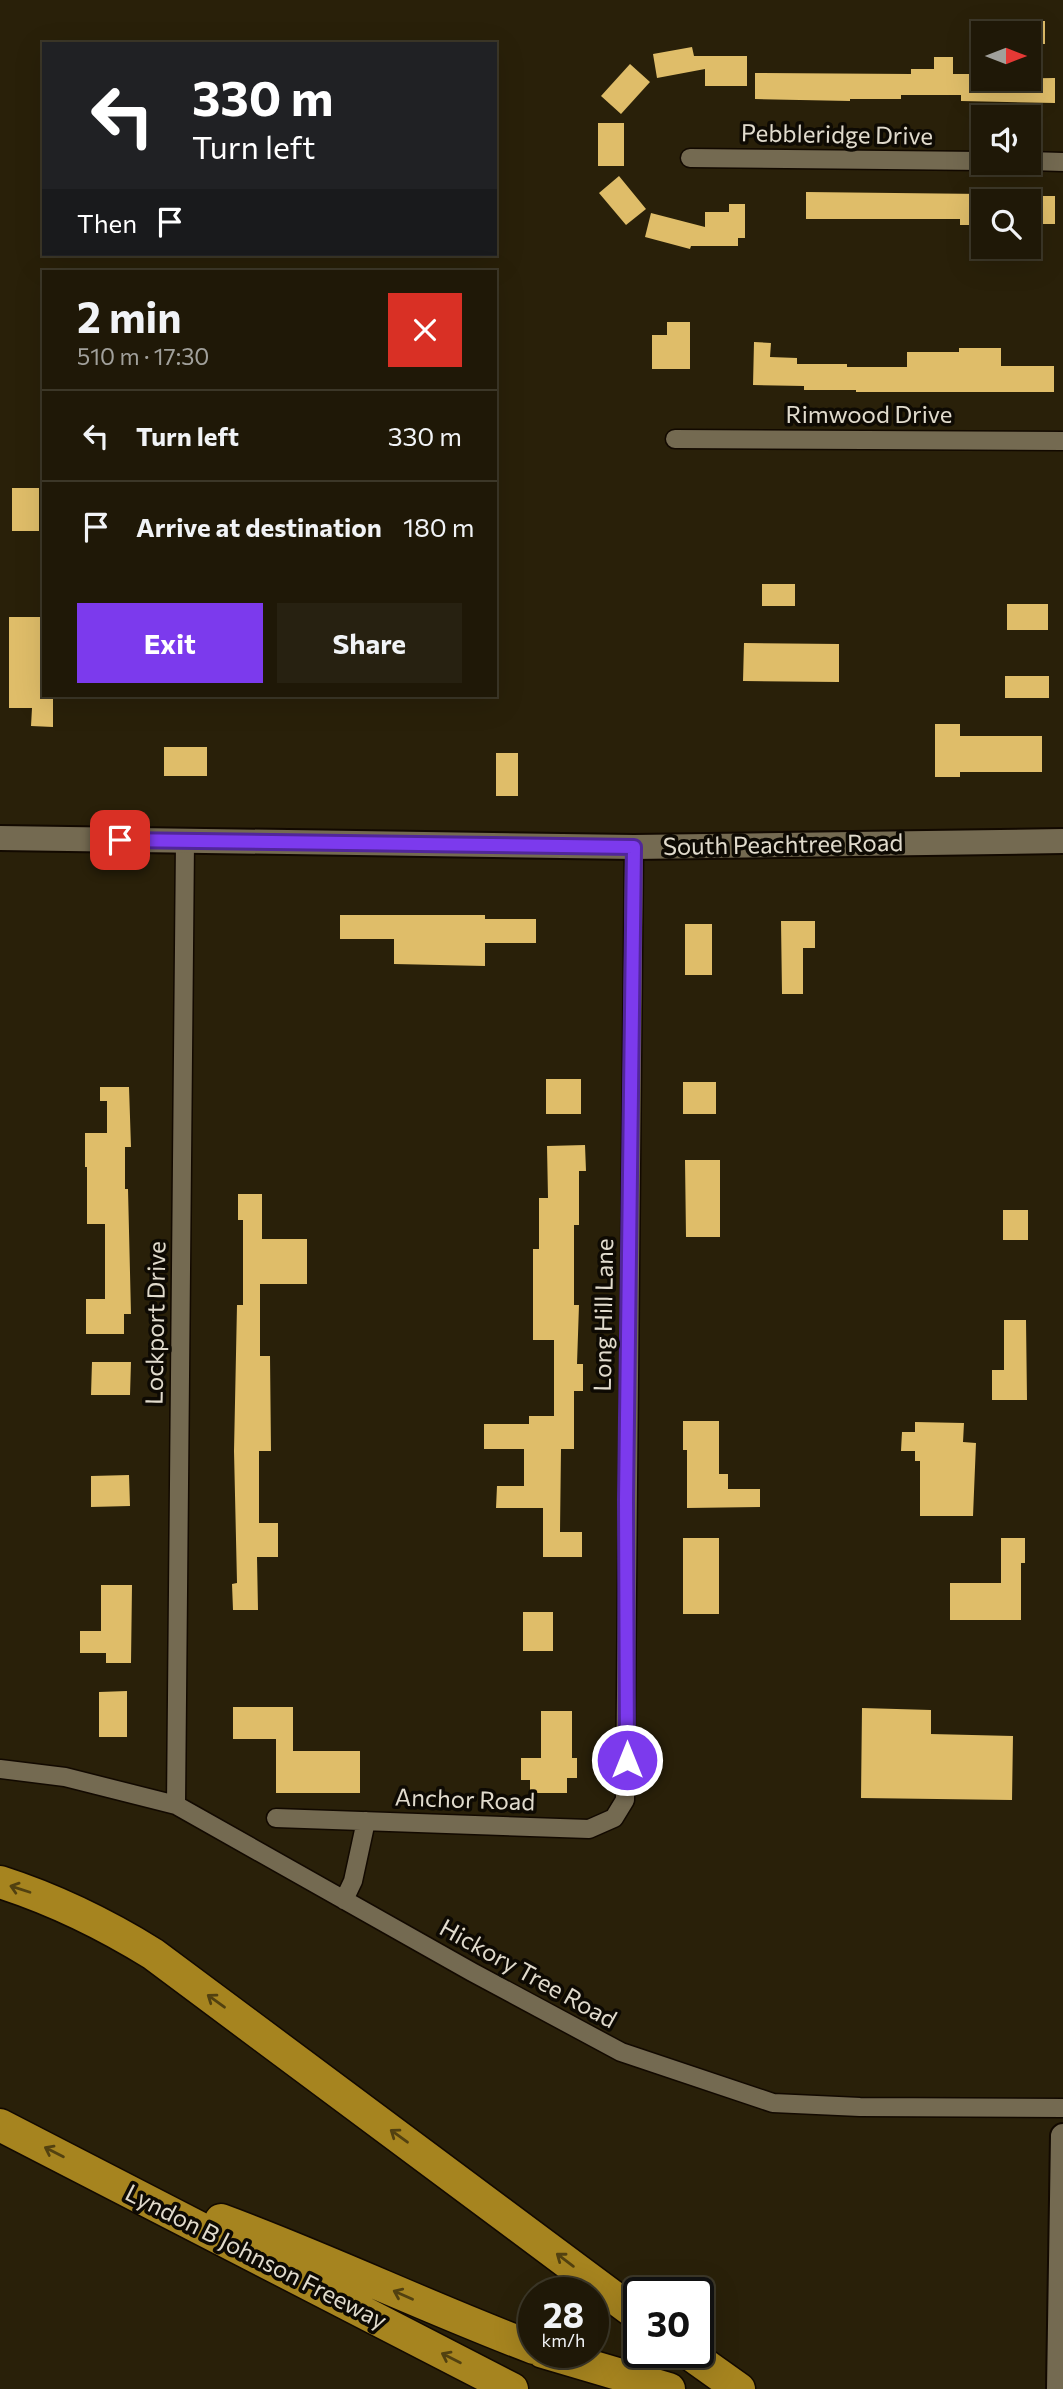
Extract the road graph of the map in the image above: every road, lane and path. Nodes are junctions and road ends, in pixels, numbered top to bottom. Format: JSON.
{"nodes":[{"id":1,"x":690,"y":158,"type":"dead end"},
{"id":2,"x":971,"y":161,"type":"edge"},
{"id":3,"x":1041,"y":161,"type":"edge"},
{"id":4,"x":1063,"y":162,"type":"edge"},
{"id":5,"x":675,"y":439,"type":"dead end"},
{"id":6,"x":1063,"y":441,"type":"edge"},
{"id":7,"x":0,"y":838,"type":"edge"},
{"id":8,"x":185,"y":841,"type":"junction"},
{"id":9,"x":1063,"y":841,"type":"edge"},
{"id":10,"x":634,"y":847,"type":"junction"},
{"id":11,"x":0,"y":1769,"type":"edge"},
{"id":12,"x":627,"y":1784,"type":"joint"},
{"id":13,"x":176,"y":1805,"type":"junction"},
{"id":14,"x":276,"y":1818,"type":"dead end"},
{"id":15,"x":366,"y":1821,"type":"junction"},
{"id":16,"x":0,"y":1882,"type":"edge"},
{"id":17,"x":344,"y":1900,"type":"junction"},
{"id":18,"x":1063,"y":2108,"type":"edge"},
{"id":19,"x":0,"y":2125,"type":"edge"},
{"id":20,"x":1063,"y":2136,"type":"edge"},
{"id":21,"x":91,"y":2171,"type":"junction"},
{"id":22,"x":623,"y":2304,"type":"edge"},
{"id":23,"x":518,"y":2342,"type":"edge"},
{"id":24,"x":1061,"y":2357,"type":"edge"},
{"id":25,"x":597,"y":2368,"type":"edge"},
{"id":26,"x":709,"y":2368,"type":"edge"},
{"id":27,"x":512,"y":2389,"type":"edge"},
{"id":28,"x":669,"y":2389,"type":"edge"},
{"id":29,"x":739,"y":2389,"type":"edge"},
{"id":30,"x":1059,"y":2389,"type":"edge"}],
"edges":[{"from":1,"to":2,"type":"street","name":"Pebbleridge Drive"},
{"from":3,"to":4,"type":"street"},
{"from":5,"to":6,"type":"street","name":"Rimwood Drive"},
{"from":7,"to":8,"type":"main road","name":"South Peachtree Road"},
{"from":8,"to":10,"type":"main road","name":"South Peachtree Road"},
{"from":8,"to":13,"type":"street","name":"Lockport Drive"},
{"from":9,"to":10,"type":"main road","name":"South Peachtree Road"},
{"from":10,"to":12,"type":"street","name":"Long Hill Lane"},
{"from":11,"to":13,"type":"street","name":"Hickory Tree Road"},
{"from":12,"to":15,"type":"street","name":"Anchor Road"},
{"from":13,"to":17,"type":"street","name":"Hickory Tree Road"},
{"from":14,"to":15,"type":"street","name":"Anchor Road"},
{"from":15,"to":17,"type":"street"},
{"from":22,"to":16,"type":"highway","one_way":true},
{"from":17,"to":18,"type":"street","name":"Hickory Tree Road"},
{"from":21,"to":19,"type":"highway","name":"Lyndon B Johnson Freeway","one_way":true},
{"from":20,"to":24,"type":"main road"},
{"from":23,"to":21,"type":"highway","one_way":true},
{"from":27,"to":21,"type":"highway","name":"Lyndon B Johnson Freeway","one_way":true},
{"from":24,"to":30,"type":"main road"},
{"from":25,"to":28,"type":"highway"},
{"from":26,"to":29,"type":"highway"}]}
